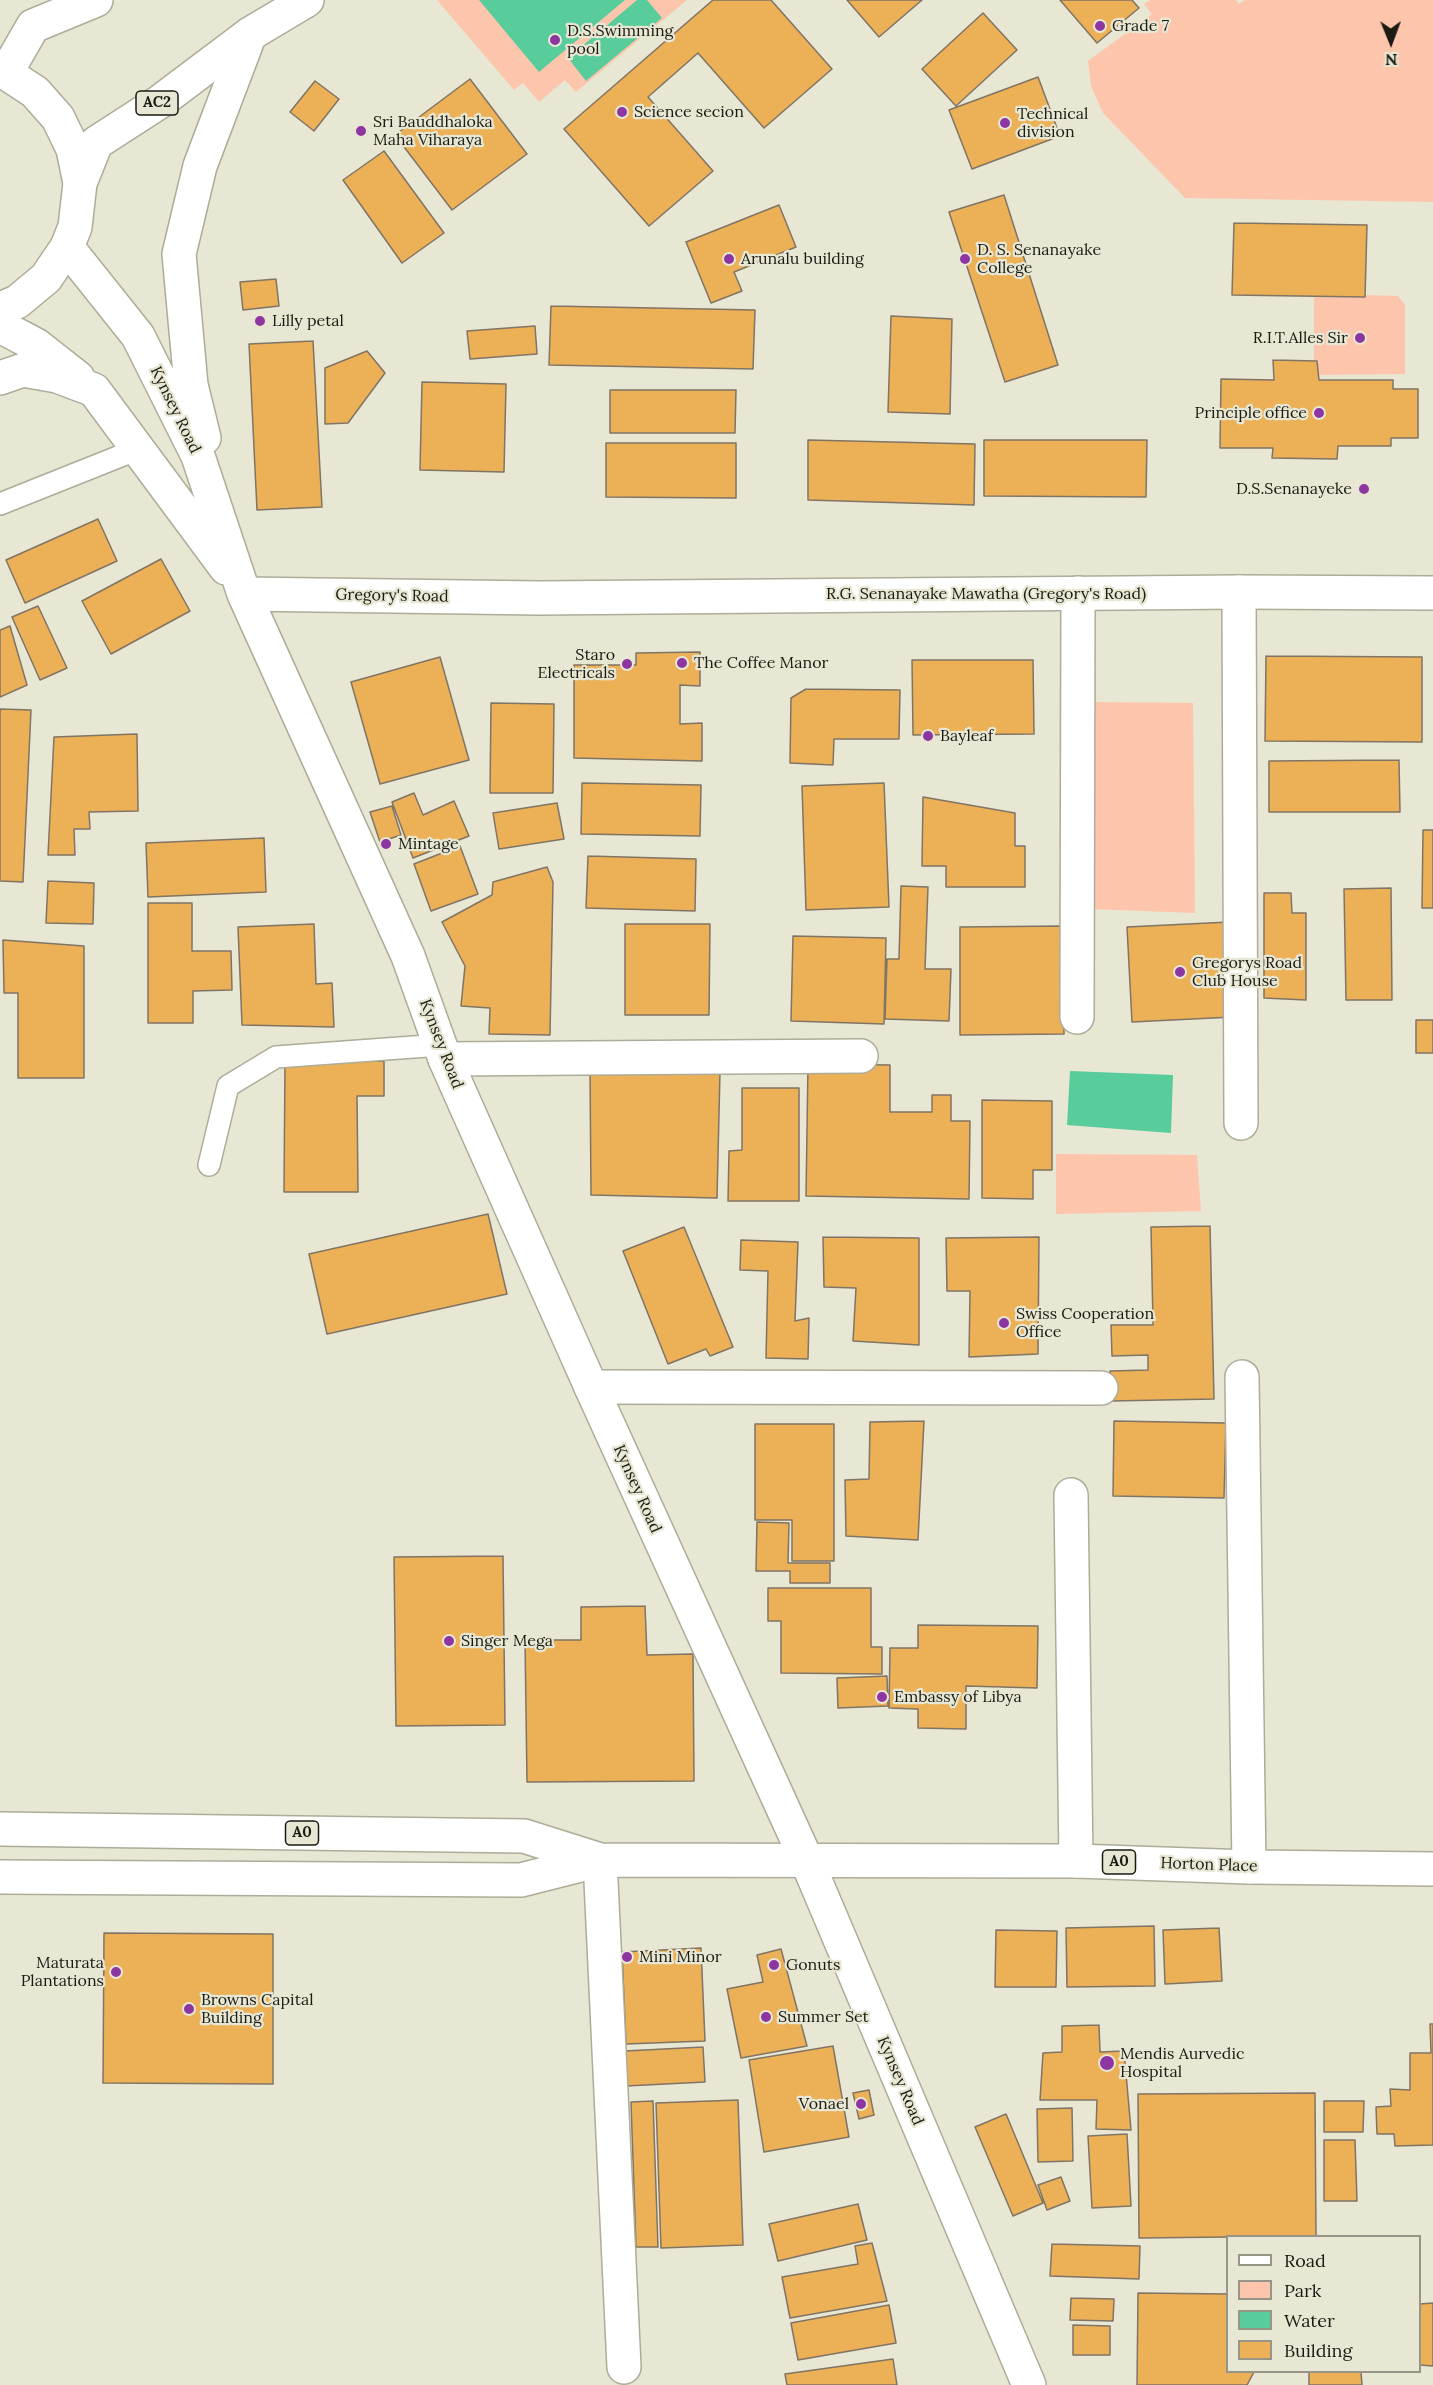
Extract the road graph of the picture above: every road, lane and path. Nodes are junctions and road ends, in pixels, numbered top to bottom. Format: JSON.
{"nodes":[{"id":1,"x":96,"y":0,"type":"edge"},
{"id":2,"x":307,"y":0,"type":"edge"},
{"id":3,"x":250,"y":34,"type":"junction"},
{"id":4,"x":2,"y":68,"type":"edge"},
{"id":5,"x":80,"y":183,"type":"junction"},
{"id":6,"x":67,"y":247,"type":"junction"},
{"id":7,"x":0,"y":309,"type":"edge"},
{"id":8,"x":0,"y":326,"type":"edge"},
{"id":9,"x":0,"y":378,"type":"edge"},
{"id":10,"x":94,"y":390,"type":"junction"},
{"id":11,"x":138,"y":449,"type":"junction"},
{"id":12,"x":0,"y":504,"type":"edge"},
{"id":13,"x":1239,"y":592,"type":"junction"},
{"id":14,"x":1078,"y":593,"type":"junction"},
{"id":15,"x":1433,"y":593,"type":"edge"},
{"id":16,"x":244,"y":594,"type":"junction"},
{"id":17,"x":539,"y":598,"type":"joint"},
{"id":18,"x":1077,"y":1017,"type":"dead end"},
{"id":19,"x":443,"y":1052,"type":"junction"},
{"id":20,"x":861,"y":1056,"type":"dead end"},
{"id":21,"x":1240,"y":1123,"type":"dead end"},
{"id":22,"x":209,"y":1165,"type":"dead end"},
{"id":23,"x":1242,"y":1377,"type":"dead end"},
{"id":24,"x":591,"y":1387,"type":"junction"},
{"id":25,"x":1101,"y":1388,"type":"dead end"},
{"id":26,"x":1071,"y":1495,"type":"dead end"},
{"id":27,"x":0,"y":1829,"type":"edge"},
{"id":28,"x":806,"y":1859,"type":"junction"},
{"id":29,"x":600,"y":1860,"type":"junction"},
{"id":30,"x":1076,"y":1861,"type":"junction"},
{"id":31,"x":1249,"y":1867,"type":"junction"},
{"id":32,"x":1433,"y":1869,"type":"edge"},
{"id":33,"x":0,"y":1877,"type":"edge"},
{"id":34,"x":624,"y":2367,"type":"dead end"},
{"id":35,"x":1029,"y":2385,"type":"edge"}],
"edges":[{"from":1,"to":4,"type":"main road"},
{"from":2,"to":3,"type":"main road","number":"AC2"},
{"from":3,"to":5,"type":"main road","number":"AC2"},
{"from":3,"to":16,"type":"main road"},
{"from":4,"to":5,"type":"main road"},
{"from":5,"to":6,"type":"main road"},
{"from":6,"to":7,"type":"main road"},
{"from":6,"to":16,"type":"main road","name":"Kynsey Road"},
{"from":8,"to":10,"type":"main road","name":"Kynsey Road"},
{"from":9,"to":10,"type":"main road"},
{"from":10,"to":11,"type":"main road","name":"Kynsey Road"},
{"from":11,"to":12,"type":"lane"},
{"from":11,"to":16,"type":"main road","name":"Kynsey Road"},
{"from":13,"to":14,"type":"main road","name":"R.G. Senanayake Mawatha (Gregory's Road)"},
{"from":13,"to":15,"type":"main road","name":"R.G. Senanayake Mawatha (Gregory's Road)"},
{"from":13,"to":21,"type":"main road"},
{"from":14,"to":17,"type":"main road","name":"R.G. Senanayake Mawatha (Gregory's Road)"},
{"from":14,"to":18,"type":"main road"},
{"from":16,"to":17,"type":"main road","name":"Gregory's Road"},
{"from":16,"to":19,"type":"main road","name":"Kynsey Road"},
{"from":19,"to":20,"type":"main road"},
{"from":19,"to":22,"type":"lane"},
{"from":19,"to":24,"type":"main road","name":"Kynsey Road"},
{"from":23,"to":31,"type":"main road"},
{"from":24,"to":25,"type":"main road"},
{"from":24,"to":28,"type":"main road","name":"Kynsey Road"},
{"from":26,"to":30,"type":"main road"},
{"from":27,"to":29,"type":"main road","number":"A0"},
{"from":28,"to":29,"type":"main road","number":"A0"},
{"from":28,"to":30,"type":"main road","name":"Horton Place","number":"A0"},
{"from":28,"to":35,"type":"main road","name":"Kynsey Road"},
{"from":29,"to":33,"type":"main road","number":"A0"},
{"from":29,"to":34,"type":"main road"},
{"from":30,"to":31,"type":"main road","name":"Horton Place","number":"A0"},
{"from":31,"to":32,"type":"main road","name":"Horton Place","number":"A0"}]}
